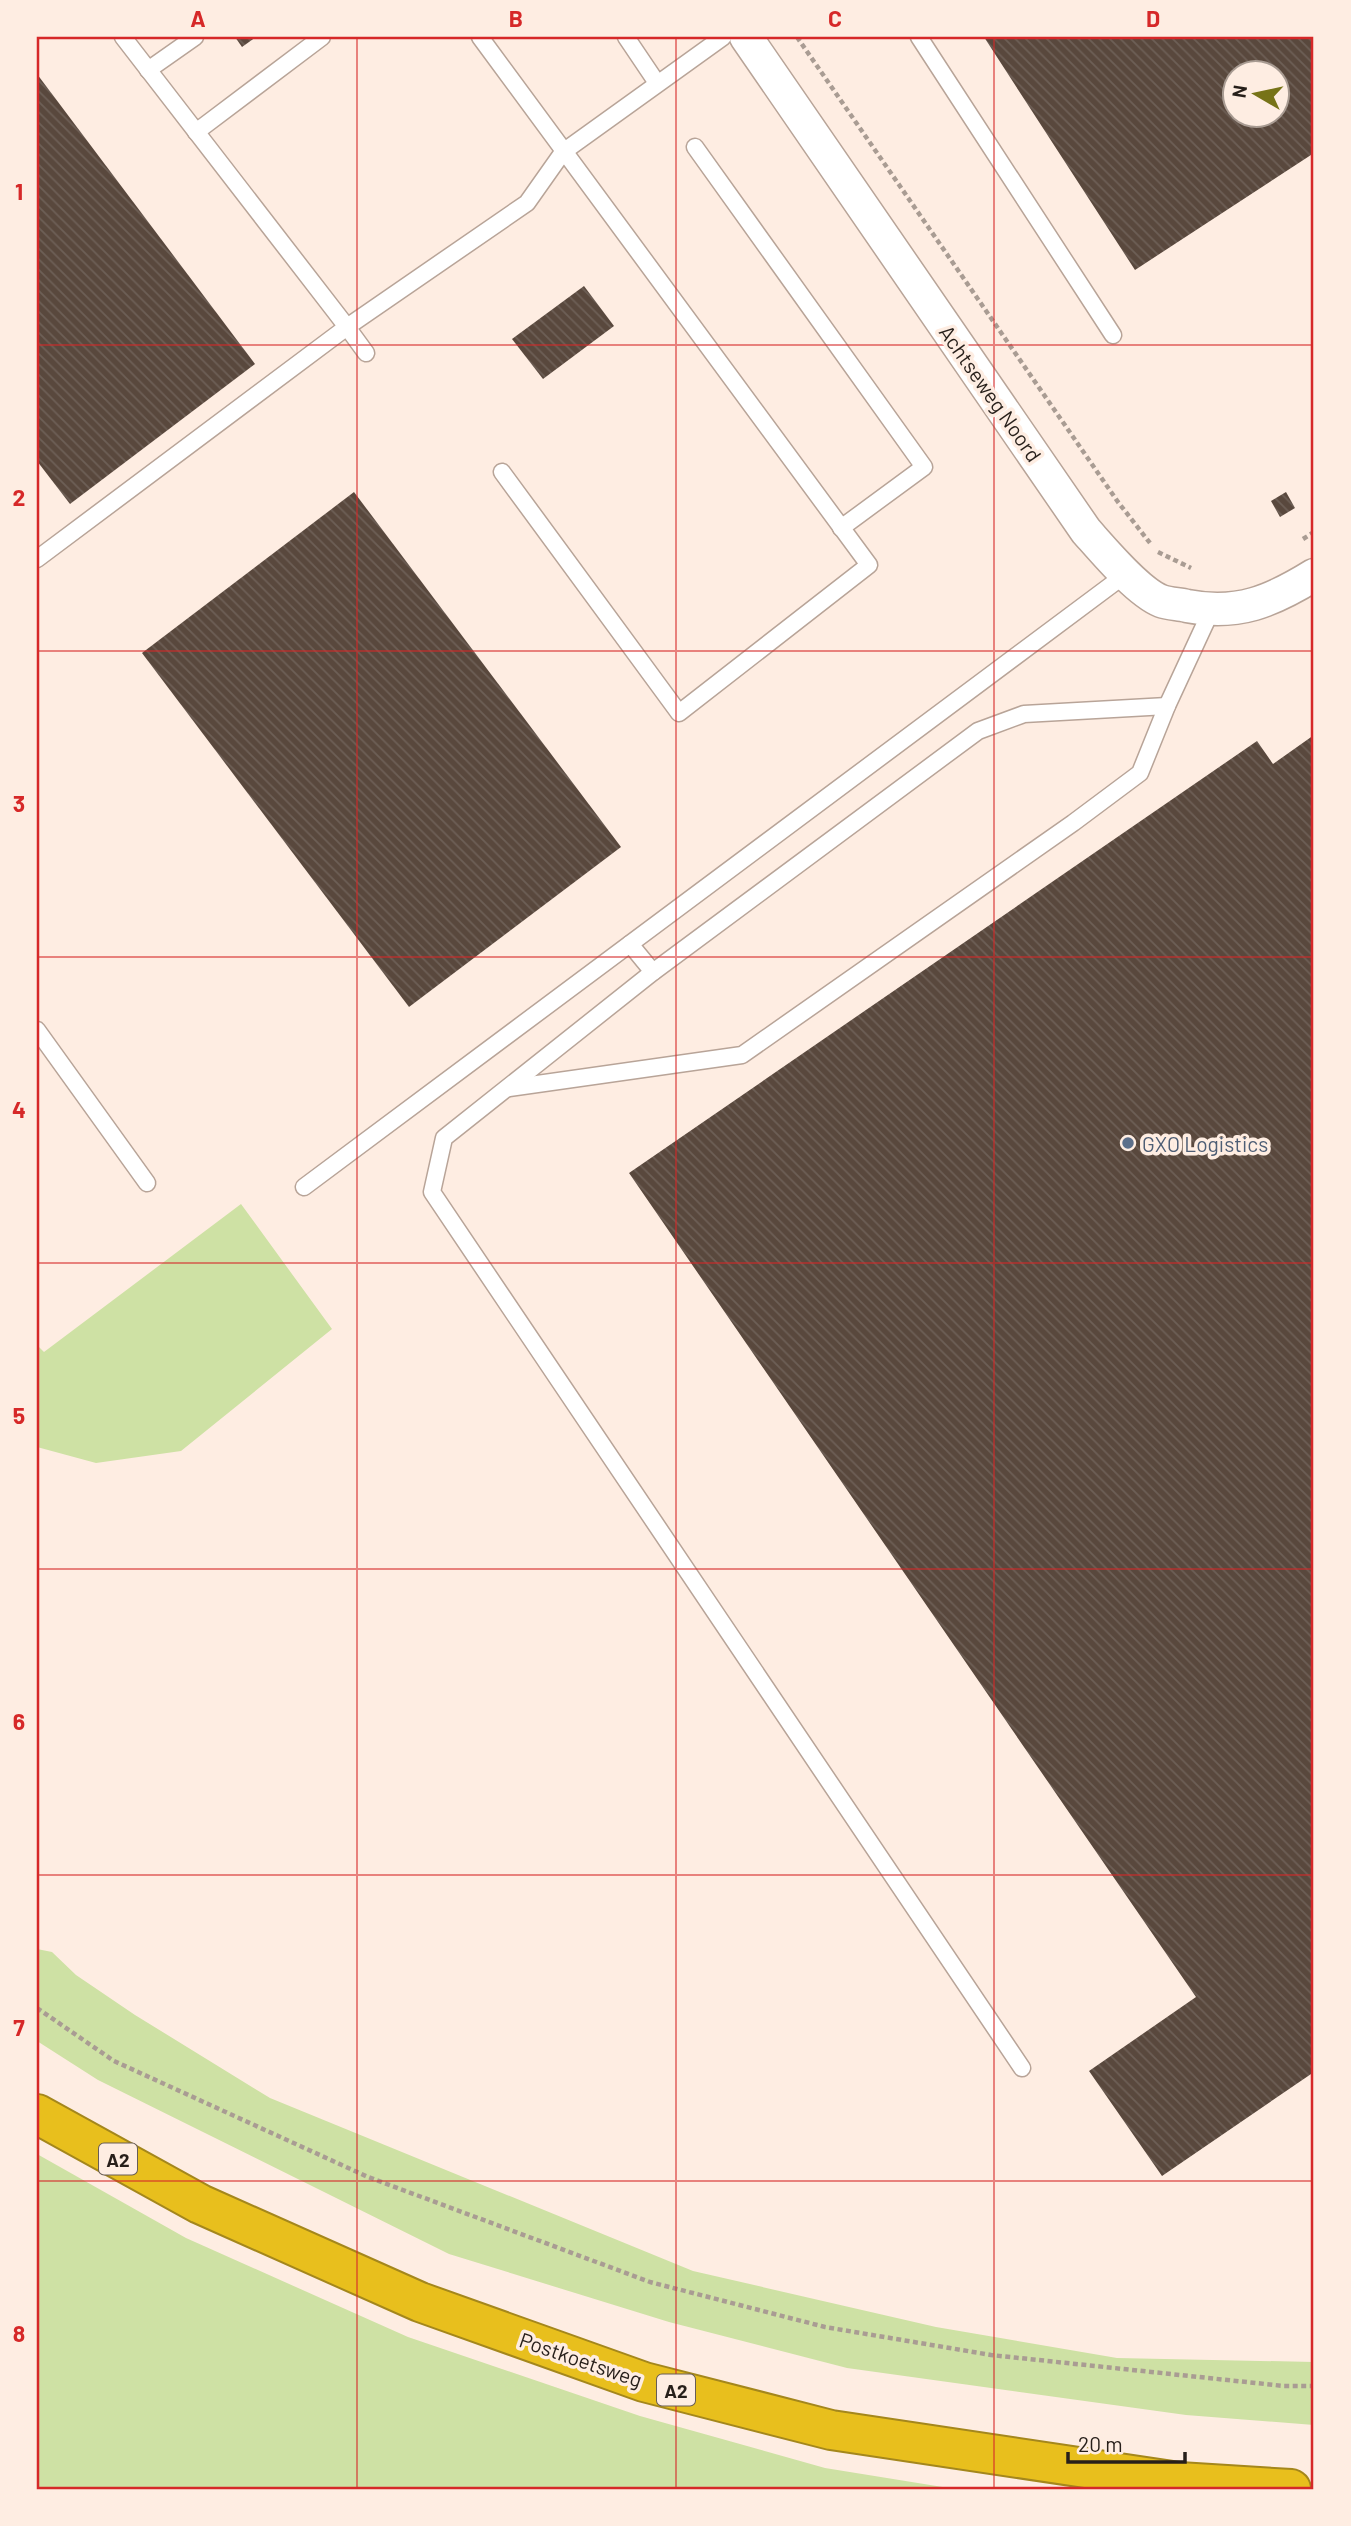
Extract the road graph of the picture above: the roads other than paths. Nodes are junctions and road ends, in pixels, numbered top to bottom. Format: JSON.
{"nodes":[{"id":1,"x":123,"y":37,"type":"edge"},
{"id":2,"x":195,"y":37,"type":"edge"},
{"id":3,"x":322,"y":37,"type":"edge"},
{"id":4,"x":480,"y":37,"type":"edge"},
{"id":5,"x":626,"y":37,"type":"edge"},
{"id":6,"x":723,"y":37,"type":"edge"},
{"id":7,"x":746,"y":37,"type":"edge"},
{"id":8,"x":919,"y":37,"type":"edge"},
{"id":9,"x":148,"y":71,"type":"junction"},
{"id":10,"x":657,"y":83,"type":"junction"},
{"id":11,"x":197,"y":132,"type":"junction"},
{"id":12,"x":695,"y":147,"type":"dead end"},
{"id":13,"x":563,"y":152,"type":"junction"},
{"id":14,"x":347,"y":327,"type":"junction"},
{"id":15,"x":1113,"y":335,"type":"dead end"},
{"id":16,"x":366,"y":353,"type":"dead end"},
{"id":17,"x":502,"y":472,"type":"dead end"},
{"id":18,"x":841,"y":528,"type":"junction"},
{"id":19,"x":37,"y":559,"type":"edge"},
{"id":20,"x":1126,"y":575,"type":"junction"},
{"id":21,"x":1314,"y":575,"type":"edge"},
{"id":22,"x":1211,"y":611,"type":"junction"},
{"id":23,"x":1167,"y":706,"type":"junction"},
{"id":24,"x":630,"y":944,"type":"junction"},
{"id":25,"x":653,"y":972,"type":"junction"},
{"id":26,"x":37,"y":1030,"type":"edge"},
{"id":27,"x":507,"y":1089,"type":"junction"},
{"id":28,"x":147,"y":1183,"type":"dead end"},
{"id":29,"x":304,"y":1187,"type":"dead end"},
{"id":30,"x":1022,"y":2068,"type":"dead end"},
{"id":31,"x":37,"y":2114,"type":"edge"},
{"id":32,"x":1291,"y":2489,"type":"edge"}],
"edges":[{"from":1,"to":9,"type":"lane"},
{"from":2,"to":9,"type":"lane"},
{"from":3,"to":11,"type":"lane"},
{"from":4,"to":13,"type":"lane"},
{"from":5,"to":10,"type":"lane"},
{"from":6,"to":10,"type":"lane"},
{"from":7,"to":20,"type":"street","name":"Achtseweg Noord"},
{"from":8,"to":15,"type":"lane"},
{"from":9,"to":11,"type":"lane"},
{"from":10,"to":13,"type":"lane"},
{"from":11,"to":14,"type":"lane"},
{"from":12,"to":18,"type":"lane"},
{"from":13,"to":14,"type":"lane"},
{"from":13,"to":18,"type":"lane"},
{"from":14,"to":16,"type":"lane"},
{"from":14,"to":19,"type":"lane"},
{"from":17,"to":18,"type":"lane"},
{"from":20,"to":22,"type":"street","name":"Achtseweg Noord"},
{"from":20,"to":24,"type":"lane"},
{"from":21,"to":22,"type":"street","name":"Achtseweg Noord"},
{"from":22,"to":23,"type":"lane"},
{"from":23,"to":25,"type":"lane"},
{"from":23,"to":27,"type":"lane"},
{"from":24,"to":25,"type":"lane"},
{"from":24,"to":29,"type":"lane"},
{"from":25,"to":27,"type":"lane"},
{"from":26,"to":28,"type":"lane"},
{"from":27,"to":30,"type":"lane"},
{"from":31,"to":32,"type":"highway","name":"Postkoetsweg","number":"A2"}]}
